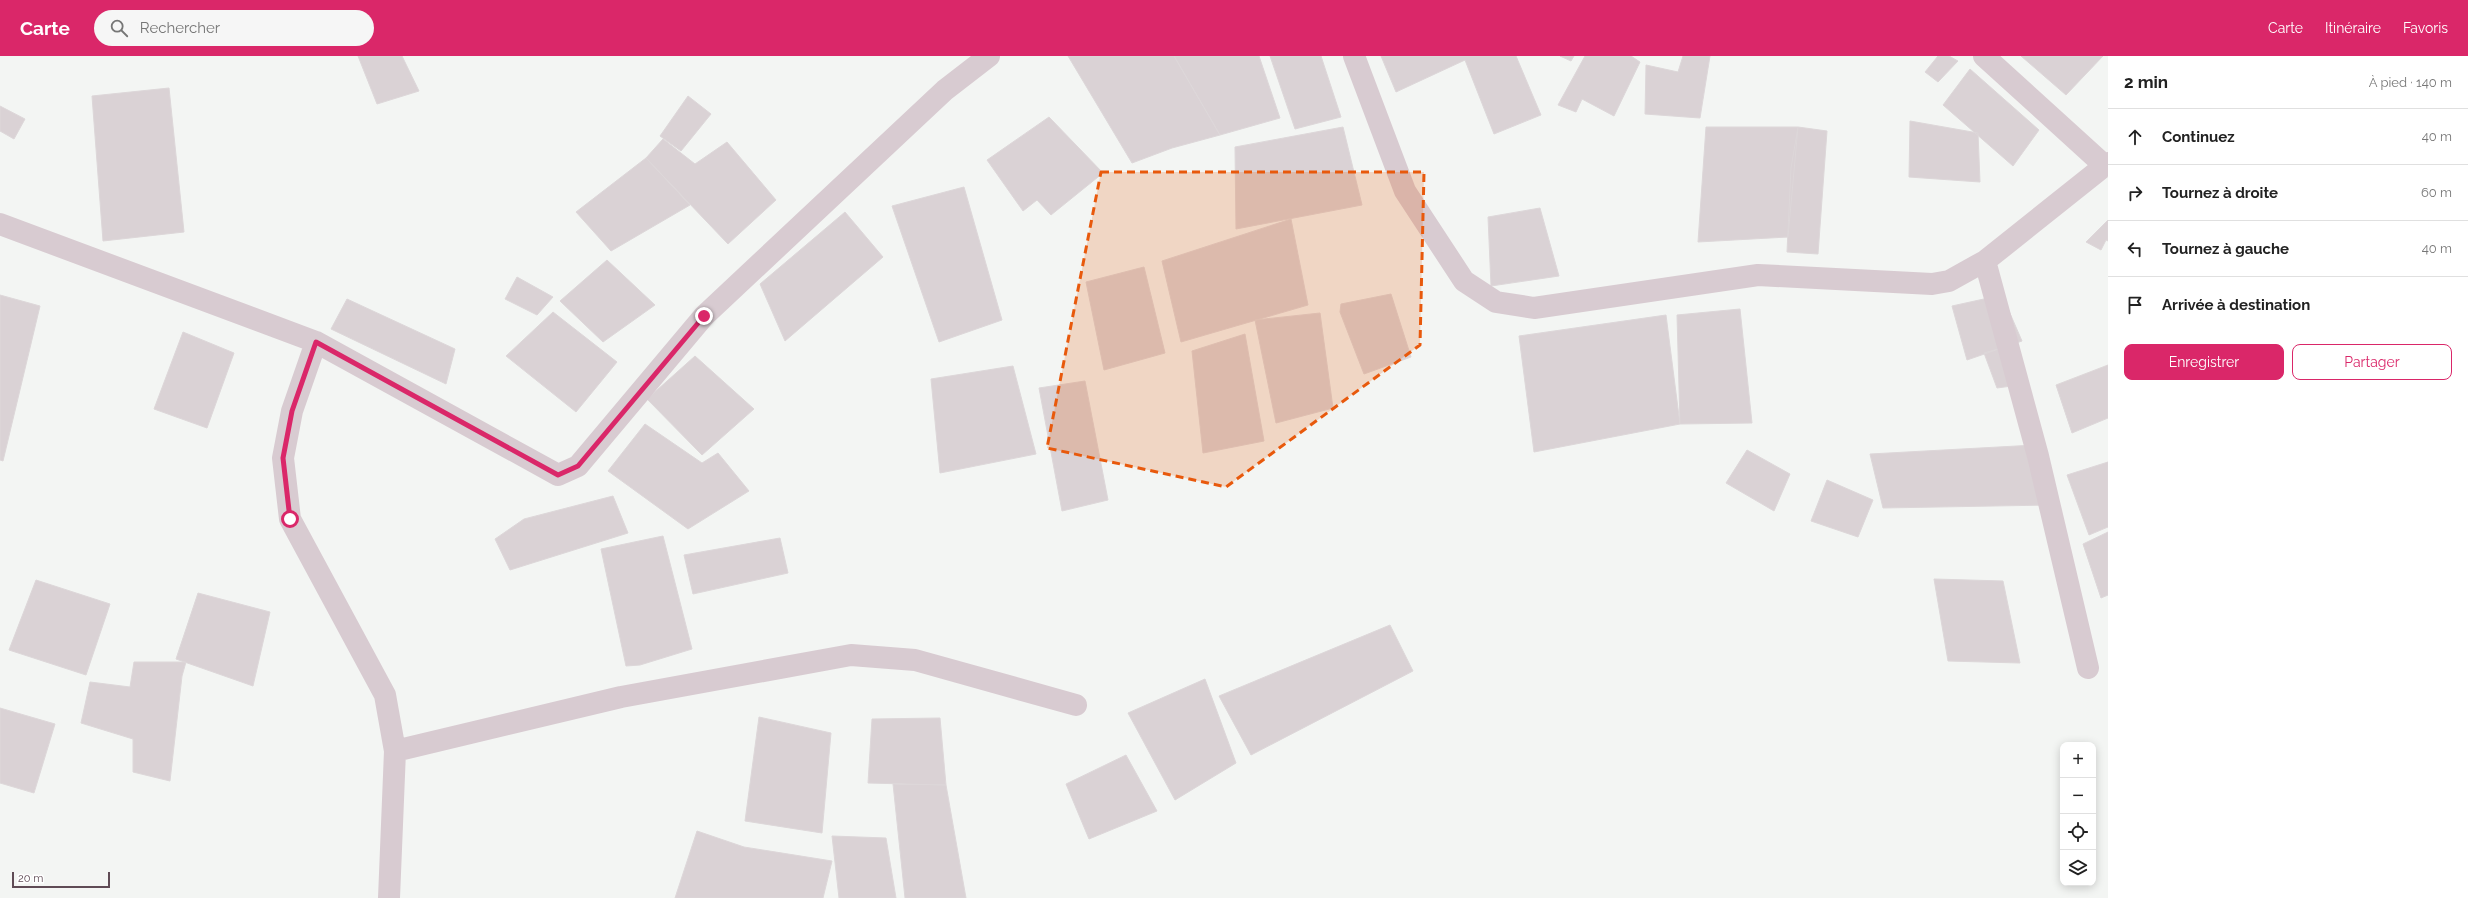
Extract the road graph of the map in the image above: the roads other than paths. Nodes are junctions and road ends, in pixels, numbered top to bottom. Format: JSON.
{"nodes":[{"id":1,"x":989,"y":56,"type":"edge"},
{"id":2,"x":1354,"y":56,"type":"edge"},
{"id":3,"x":1984,"y":56,"type":"edge"},
{"id":4,"x":2106,"y":164,"type":"edge"},
{"id":5,"x":0,"y":224,"type":"edge"},
{"id":6,"x":1985,"y":261,"type":"junction"},
{"id":7,"x":316,"y":342,"type":"junction"},
{"id":8,"x":2088,"y":668,"type":"dead end"},
{"id":9,"x":1076,"y":705,"type":"dead end"},
{"id":10,"x":395,"y":751,"type":"junction"},
{"id":11,"x":388,"y":898,"type":"edge"}],
"edges":[{"from":1,"to":7,"type":"street"},
{"from":2,"to":6,"type":"street"},
{"from":3,"to":4,"type":"street"},
{"from":4,"to":6,"type":"street"},
{"from":5,"to":7,"type":"street"},
{"from":6,"to":8,"type":"street"},
{"from":7,"to":10,"type":"street"},
{"from":9,"to":10,"type":"street"},
{"from":10,"to":11,"type":"street"}]}
